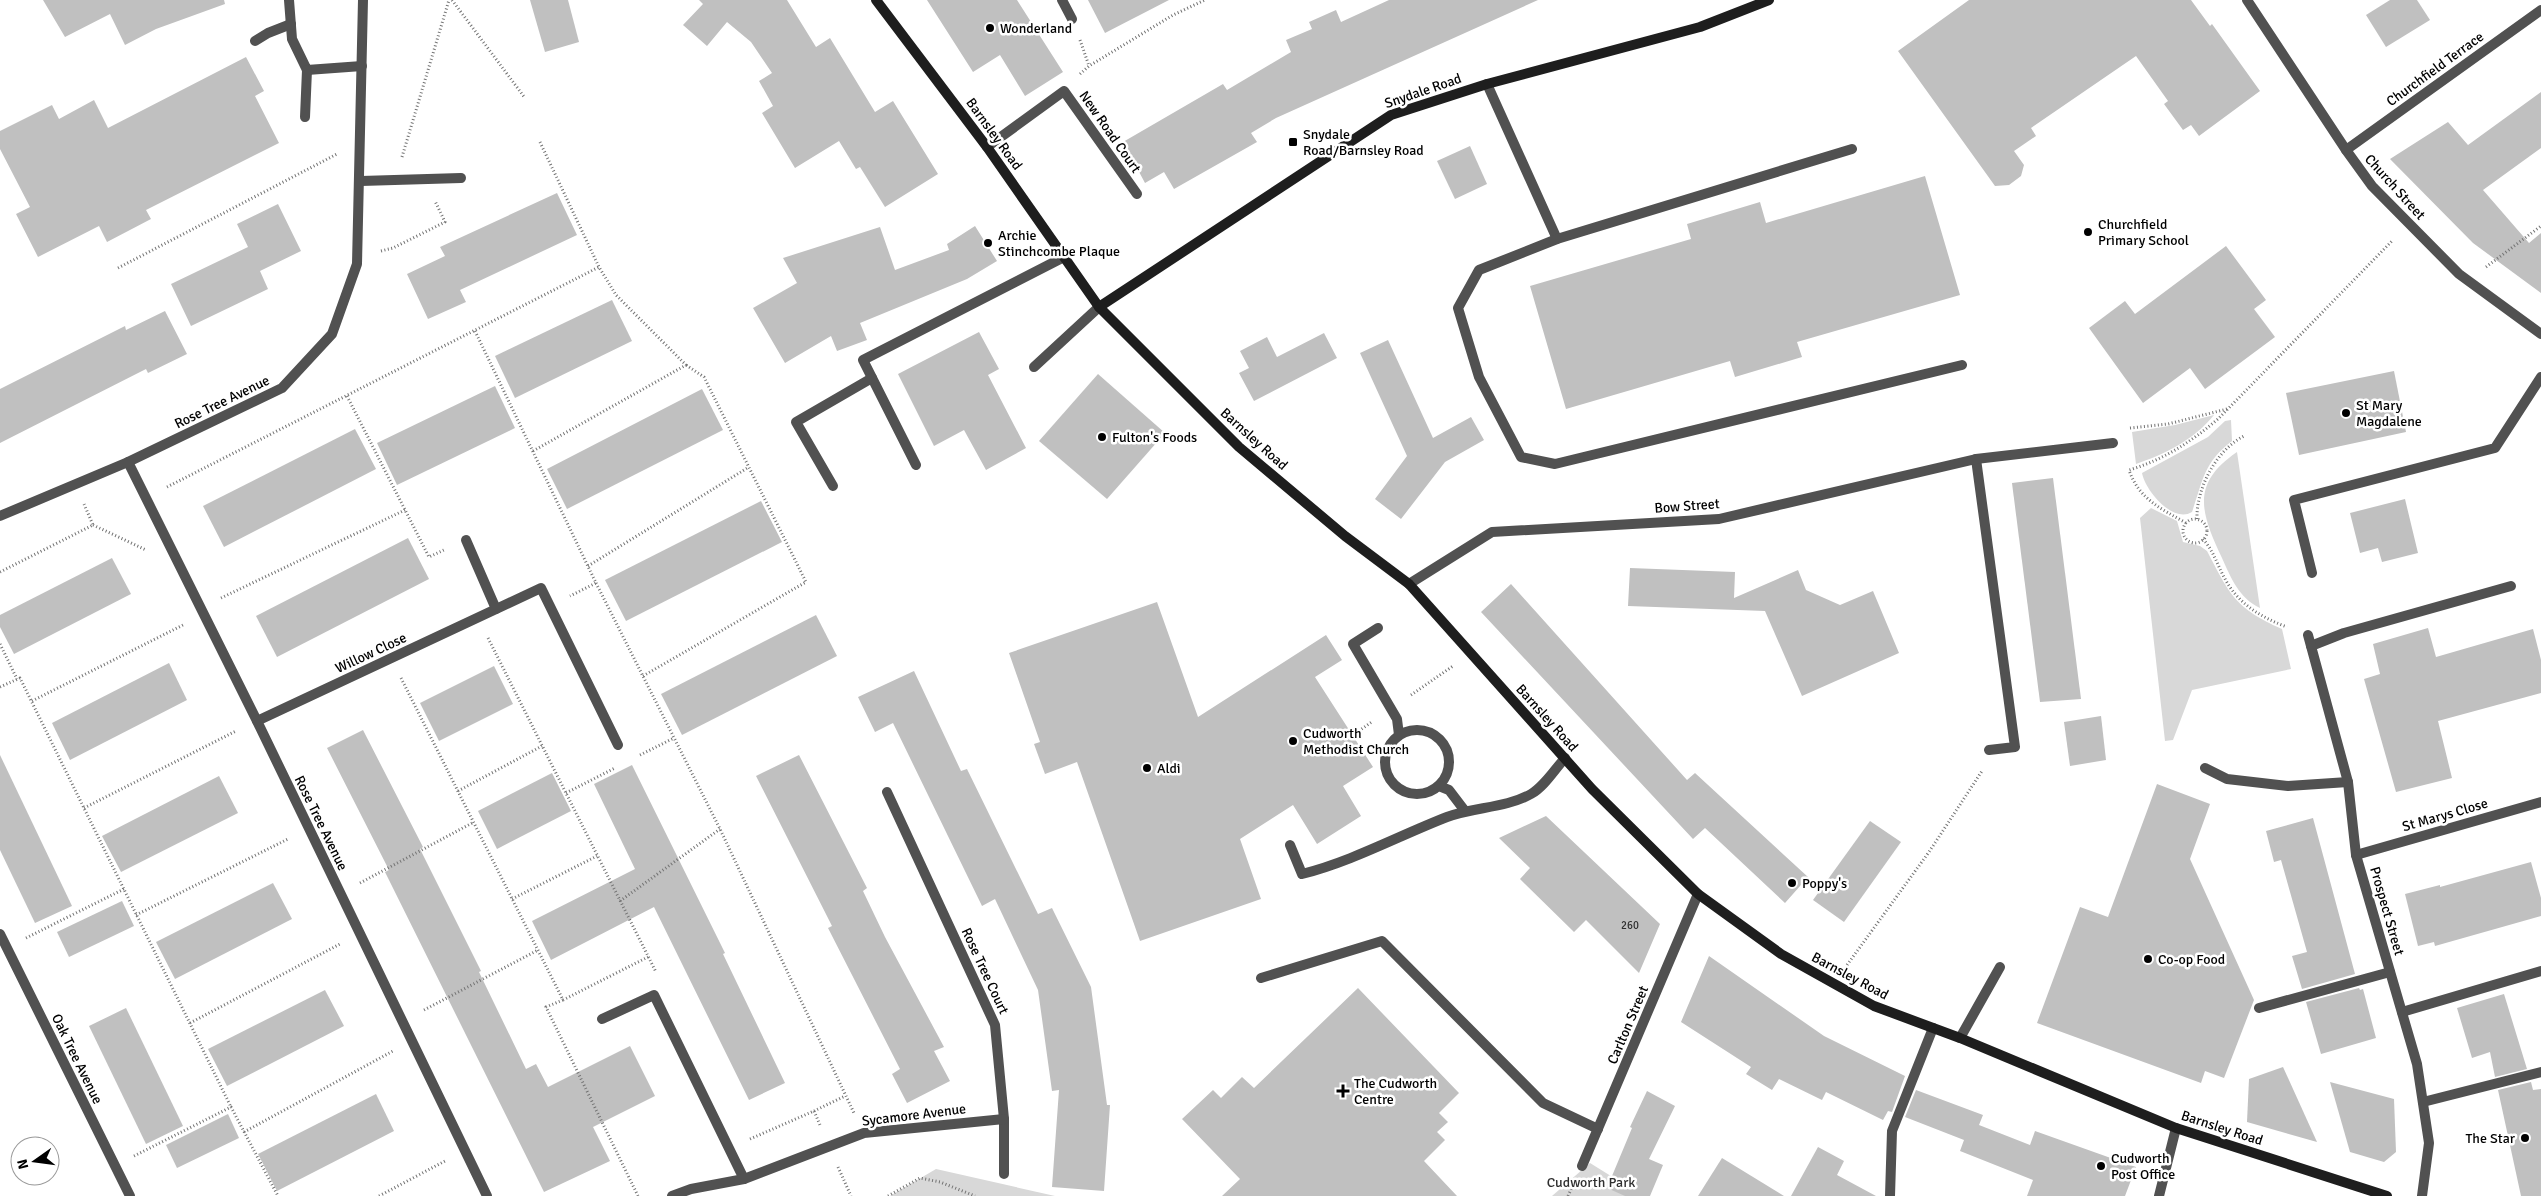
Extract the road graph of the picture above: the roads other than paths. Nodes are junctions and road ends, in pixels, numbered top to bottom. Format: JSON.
{"nodes":[{"id":1,"x":289,"y":0,"type":"edge"},
{"id":2,"x":363,"y":0,"type":"edge"},
{"id":3,"x":876,"y":0,"type":"edge"},
{"id":4,"x":1062,"y":0,"type":"edge"},
{"id":5,"x":1769,"y":0,"type":"edge"},
{"id":6,"x":2246,"y":0,"type":"edge"},
{"id":7,"x":2541,"y":10,"type":"edge"},
{"id":8,"x":1072,"y":18,"type":"dead end"},
{"id":9,"x":291,"y":24,"type":"junction"},
{"id":10,"x":255,"y":41,"type":"dead end"},
{"id":11,"x":362,"y":66,"type":"junction"},
{"id":12,"x":307,"y":70,"type":"junction"},
{"id":13,"x":1487,"y":84,"type":"junction"},
{"id":14,"x":305,"y":118,"type":"dead end"},
{"id":15,"x":987,"y":147,"type":"junction"},
{"id":16,"x":1852,"y":149,"type":"dead end"},
{"id":17,"x":2346,"y":150,"type":"junction"},
{"id":18,"x":461,"y":178,"type":"dead end"},
{"id":19,"x":361,"y":181,"type":"junction"},
{"id":20,"x":1137,"y":194,"type":"dead end"},
{"id":21,"x":1557,"y":239,"type":"junction"},
{"id":22,"x":1064,"y":257,"type":"junction"},
{"id":23,"x":1098,"y":307,"type":"junction"},
{"id":24,"x":2541,"y":334,"type":"edge"},
{"id":25,"x":1962,"y":365,"type":"dead end"},
{"id":26,"x":1034,"y":367,"type":"dead end"},
{"id":27,"x":2541,"y":377,"type":"edge"},
{"id":28,"x":872,"y":378,"type":"junction"},
{"id":29,"x":2113,"y":444,"type":"road end"},
{"id":30,"x":1976,"y":460,"type":"junction"},
{"id":31,"x":128,"y":462,"type":"junction"},
{"id":32,"x":916,"y":465,"type":"dead end"},
{"id":33,"x":833,"y":486,"type":"dead end"},
{"id":34,"x":0,"y":516,"type":"edge"},
{"id":35,"x":466,"y":540,"type":"road end"},
{"id":36,"x":2312,"y":573,"type":"dead end"},
{"id":37,"x":1408,"y":584,"type":"junction"},
{"id":38,"x":2511,"y":586,"type":"dead end"},
{"id":39,"x":496,"y":609,"type":"junction"},
{"id":40,"x":1378,"y":628,"type":"dead end"},
{"id":41,"x":2308,"y":635,"type":"road end"},
{"id":42,"x":2312,"y":646,"type":"junction"},
{"id":43,"x":257,"y":721,"type":"junction"},
{"id":44,"x":1400,"y":735,"type":"junction"},
{"id":45,"x":618,"y":745,"type":"dead end"},
{"id":46,"x":1988,"y":750,"type":"road end"},
{"id":47,"x":1565,"y":758,"type":"junction"},
{"id":48,"x":2205,"y":768,"type":"dead end"},
{"id":49,"x":2348,"y":782,"type":"junction"},
{"id":50,"x":1439,"y":786,"type":"junction"},
{"id":51,"x":887,"y":792,"type":"dead end"},
{"id":52,"x":2541,"y":802,"type":"edge"},
{"id":53,"x":1465,"y":811,"type":"junction"},
{"id":54,"x":1290,"y":845,"type":"dead end"},
{"id":55,"x":2356,"y":855,"type":"junction"},
{"id":56,"x":1698,"y":894,"type":"junction"},
{"id":57,"x":0,"y":934,"type":"edge"},
{"id":58,"x":2000,"y":967,"type":"dead end"},
{"id":59,"x":2390,"y":972,"type":"junction"},
{"id":60,"x":2541,"y":972,"type":"edge"},
{"id":61,"x":1261,"y":978,"type":"dead end"},
{"id":62,"x":2259,"y":1008,"type":"dead end"},
{"id":63,"x":2402,"y":1012,"type":"junction"},
{"id":64,"x":602,"y":1019,"type":"dead end"},
{"id":65,"x":1932,"y":1028,"type":"junction"},
{"id":66,"x":1960,"y":1038,"type":"junction"},
{"id":67,"x":2541,"y":1072,"type":"edge"},
{"id":68,"x":2423,"y":1102,"type":"junction"},
{"id":69,"x":1004,"y":1119,"type":"junction"},
{"id":70,"x":2176,"y":1128,"type":"junction"},
{"id":71,"x":1598,"y":1129,"type":"junction"},
{"id":72,"x":1582,"y":1166,"type":"dead end"},
{"id":73,"x":1004,"y":1174,"type":"dead end"},
{"id":74,"x":744,"y":1179,"type":"junction"},
{"id":75,"x":130,"y":1196,"type":"edge"},
{"id":76,"x":487,"y":1196,"type":"edge"},
{"id":77,"x":672,"y":1196,"type":"edge"},
{"id":78,"x":1890,"y":1196,"type":"edge"},
{"id":79,"x":2159,"y":1196,"type":"edge"},
{"id":80,"x":2387,"y":1196,"type":"edge"},
{"id":81,"x":2422,"y":1196,"type":"edge"}],
"edges":[{"from":1,"to":9,"type":"street"},
{"from":2,"to":11,"type":"street","name":"Rose Tree Avenue"},
{"from":3,"to":15,"type":"street","name":"Barnsley Road"},
{"from":4,"to":8,"type":"street"},
{"from":5,"to":13,"type":"street","name":"Snydale Road"},
{"from":6,"to":17,"type":"street","name":"Church Street"},
{"from":7,"to":17,"type":"street","name":"Churchfield Terrace"},
{"from":9,"to":10,"type":"street"},
{"from":9,"to":12,"type":"street"},
{"from":11,"to":12,"type":"street"},
{"from":11,"to":19,"type":"street","name":"Rose Tree Avenue"},
{"from":12,"to":14,"type":"street"},
{"from":13,"to":21,"type":"street"},
{"from":13,"to":23,"type":"street","name":"Snydale Road"},
{"from":15,"to":20,"type":"street","name":"New Road Court"},
{"from":15,"to":22,"type":"street","name":"Barnsley Road"},
{"from":16,"to":21,"type":"street"},
{"from":17,"to":24,"type":"street","name":"Church Street"},
{"from":18,"to":19,"type":"street"},
{"from":19,"to":31,"type":"street","name":"Rose Tree Avenue"},
{"from":21,"to":25,"type":"street"},
{"from":22,"to":23,"type":"street","name":"Barnsley Road"},
{"from":22,"to":28,"type":"street"},
{"from":23,"to":26,"type":"street"},
{"from":23,"to":37,"type":"street","name":"Barnsley Road"},
{"from":27,"to":36,"type":"street"},
{"from":28,"to":32,"type":"street"},
{"from":28,"to":33,"type":"street"},
{"from":29,"to":30,"type":"street","name":"Bow Street"},
{"from":30,"to":37,"type":"street","name":"Bow Street"},
{"from":30,"to":46,"type":"street"},
{"from":31,"to":34,"type":"street","name":"Rose Tree Avenue"},
{"from":31,"to":43,"type":"street","name":"Rose Tree Avenue"},
{"from":35,"to":39,"type":"street"},
{"from":37,"to":47,"type":"street","name":"Barnsley Road"},
{"from":38,"to":42,"type":"street"},
{"from":39,"to":43,"type":"street","name":"Willow Close"},
{"from":39,"to":45,"type":"street","name":"Willow Close"},
{"from":40,"to":44,"type":"street"},
{"from":41,"to":42,"type":"street","name":"Prospect Street"},
{"from":42,"to":49,"type":"street","name":"Prospect Street"},
{"from":43,"to":76,"type":"street","name":"Rose Tree Avenue"},
{"from":44,"to":50,"type":"street"},
{"from":44,"to":50,"type":"street"},
{"from":47,"to":53,"type":"street"},
{"from":47,"to":56,"type":"street","name":"Barnsley Road"},
{"from":48,"to":49,"type":"street"},
{"from":49,"to":55,"type":"street","name":"Prospect Street"},
{"from":50,"to":53,"type":"street"},
{"from":51,"to":69,"type":"street","name":"Rose Tree Court"},
{"from":52,"to":55,"type":"street","name":"St Marys Close"},
{"from":53,"to":54,"type":"street"},
{"from":55,"to":59,"type":"street","name":"Prospect Street"},
{"from":56,"to":65,"type":"street","name":"Barnsley Road"},
{"from":56,"to":71,"type":"street","name":"Carlton Street"},
{"from":57,"to":75,"type":"street","name":"Oak Tree Avenue"},
{"from":58,"to":66,"type":"street"},
{"from":59,"to":62,"type":"street"},
{"from":59,"to":63,"type":"street","name":"Prospect Street"},
{"from":60,"to":63,"type":"street"},
{"from":61,"to":71,"type":"street"},
{"from":63,"to":68,"type":"street","name":"Prospect Street"},
{"from":64,"to":74,"type":"street"},
{"from":65,"to":66,"type":"street","name":"Barnsley Road"},
{"from":65,"to":78,"type":"street"},
{"from":66,"to":70,"type":"street","name":"Barnsley Road"},
{"from":67,"to":68,"type":"street"},
{"from":68,"to":81,"type":"street","name":"Prospect Street"},
{"from":69,"to":73,"type":"street","name":"Rose Tree Court"},
{"from":69,"to":74,"type":"street","name":"Sycamore Avenue"},
{"from":70,"to":79,"type":"street"},
{"from":70,"to":80,"type":"street","name":"Barnsley Road"},
{"from":71,"to":72,"type":"street","name":"Carlton Street"},
{"from":74,"to":77,"type":"street","name":"Sycamore Avenue"}]}
